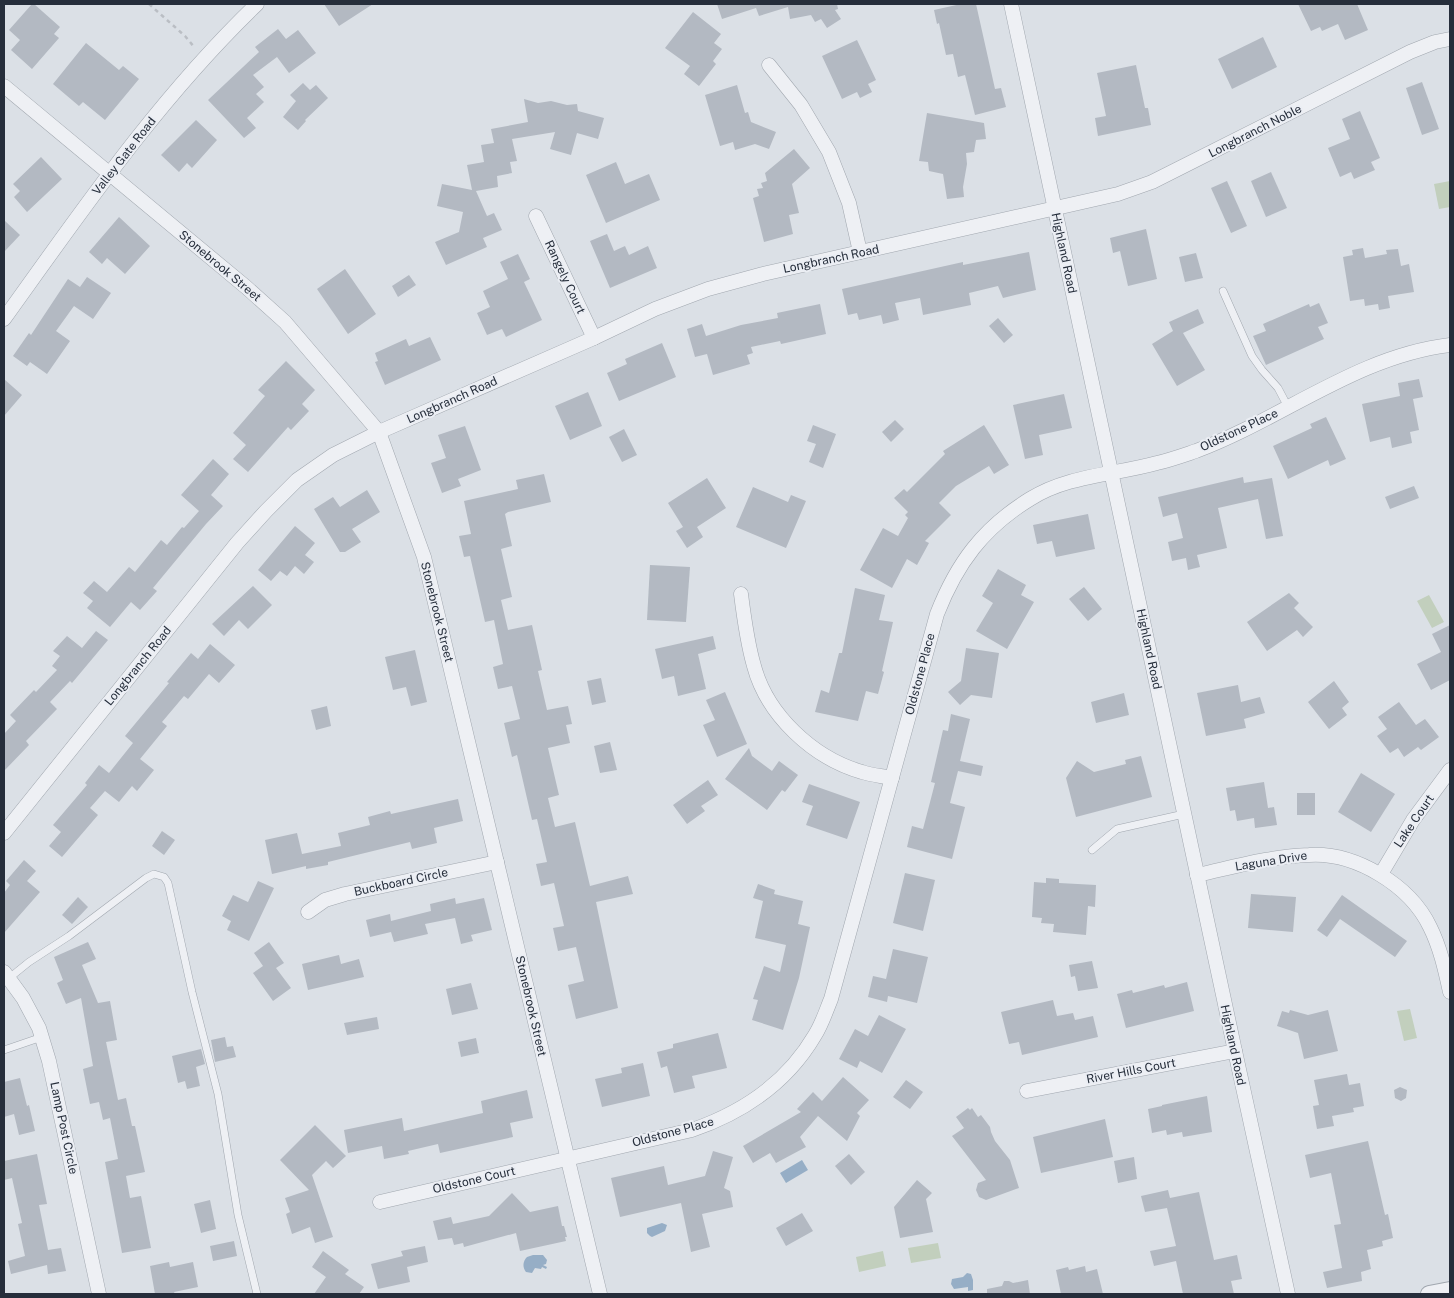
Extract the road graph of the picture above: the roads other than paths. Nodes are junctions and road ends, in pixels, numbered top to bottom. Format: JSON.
{"nodes":[{"id":1,"x":257,"y":4,"type":"edge"},
{"id":2,"x":1011,"y":4,"type":"edge"},
{"id":3,"x":1450,"y":39,"type":"edge"},
{"id":4,"x":769,"y":65,"type":"dead end"},
{"id":5,"x":4,"y":86,"type":"edge"},
{"id":6,"x":109,"y":173,"type":"junction"},
{"id":7,"x":1055,"y":209,"type":"junction"},
{"id":8,"x":536,"y":216,"type":"dead end"},
{"id":9,"x":860,"y":252,"type":"junction"},
{"id":10,"x":1223,"y":291,"type":"dead end"},
{"id":11,"x":4,"y":319,"type":"edge"},
{"id":12,"x":594,"y":338,"type":"junction"},
{"id":13,"x":1450,"y":346,"type":"edge"},
{"id":14,"x":1288,"y":407,"type":"junction"},
{"id":15,"x":378,"y":432,"type":"junction"},
{"id":16,"x":1111,"y":472,"type":"junction"},
{"id":17,"x":740,"y":594,"type":"dead end"},
{"id":18,"x":1450,"y":770,"type":"edge"},
{"id":19,"x":892,"y":778,"type":"junction"},
{"id":20,"x":1184,"y":814,"type":"junction"},
{"id":21,"x":4,"y":833,"type":"edge"},
{"id":22,"x":1092,"y":850,"type":"dead end"},
{"id":23,"x":497,"y":862,"type":"junction"},
{"id":24,"x":1381,"y":874,"type":"junction"},
{"id":25,"x":1197,"y":875,"type":"junction"},
{"id":26,"x":308,"y":912,"type":"dead end"},
{"id":27,"x":6,"y":975,"type":"edge"},
{"id":28,"x":1450,"y":992,"type":"edge"},
{"id":29,"x":42,"y":1038,"type":"junction"},
{"id":30,"x":4,"y":1050,"type":"edge"},
{"id":31,"x":1234,"y":1051,"type":"junction"},
{"id":32,"x":1027,"y":1091,"type":"dead end"},
{"id":33,"x":568,"y":1158,"type":"junction"},
{"id":34,"x":380,"y":1202,"type":"dead end"},
{"id":35,"x":1450,"y":1290,"type":"edge"},
{"id":36,"x":99,"y":1294,"type":"edge"},
{"id":37,"x":257,"y":1294,"type":"edge"},
{"id":38,"x":600,"y":1294,"type":"edge"},
{"id":39,"x":1288,"y":1294,"type":"edge"},
{"id":40,"x":1429,"y":1294,"type":"edge"}],
"edges":[{"from":1,"to":6,"type":"street","name":"Valley Gate Road"},
{"from":2,"to":7,"type":"street","name":"Highland Road"},
{"from":3,"to":7,"type":"street","name":"Longbranch Noble"},
{"from":4,"to":9,"type":"street"},
{"from":5,"to":6,"type":"street","name":"Stonebrook Street"},
{"from":6,"to":11,"type":"street","name":"Valley Gate Road"},
{"from":6,"to":15,"type":"street","name":"Stonebrook Street"},
{"from":7,"to":9,"type":"street","name":"Longbranch Road"},
{"from":7,"to":16,"type":"street","name":"Highland Road"},
{"from":8,"to":12,"type":"street","name":"Rangely Court"},
{"from":9,"to":12,"type":"street","name":"Longbranch Road"},
{"from":10,"to":14,"type":"lane"},
{"from":12,"to":15,"type":"street","name":"Longbranch Road"},
{"from":13,"to":14,"type":"street","name":"Oldstone Place"},
{"from":14,"to":16,"type":"street","name":"Oldstone Place"},
{"from":15,"to":21,"type":"street","name":"Longbranch Road"},
{"from":15,"to":23,"type":"street","name":"Stonebrook Street"},
{"from":16,"to":19,"type":"street","name":"Oldstone Place"},
{"from":16,"to":20,"type":"street","name":"Highland Road"},
{"from":17,"to":19,"type":"street"},
{"from":18,"to":24,"type":"street","name":"Lake Court"},
{"from":19,"to":33,"type":"street","name":"Oldstone Place"},
{"from":20,"to":22,"type":"lane"},
{"from":20,"to":25,"type":"street","name":"Highland Road"},
{"from":23,"to":26,"type":"street","name":"Buckboard Circle"},
{"from":23,"to":33,"type":"street","name":"Stonebrook Street"},
{"from":24,"to":25,"type":"street","name":"Laguna Drive"},
{"from":24,"to":28,"type":"street","name":"Laguna Drive"},
{"from":25,"to":31,"type":"street","name":"Highland Road"},
{"from":27,"to":29,"type":"street","name":"Lamp Post Circle"},
{"from":27,"to":37,"type":"lane"},
{"from":29,"to":30,"type":"lane"},
{"from":29,"to":36,"type":"street","name":"Lamp Post Circle"},
{"from":31,"to":32,"type":"street","name":"River Hills Court"},
{"from":31,"to":39,"type":"street","name":"Highland Road"},
{"from":33,"to":34,"type":"street","name":"Oldstone Court"},
{"from":33,"to":38,"type":"street","name":"Stonebrook Street"},
{"from":35,"to":40,"type":"street"}]}
